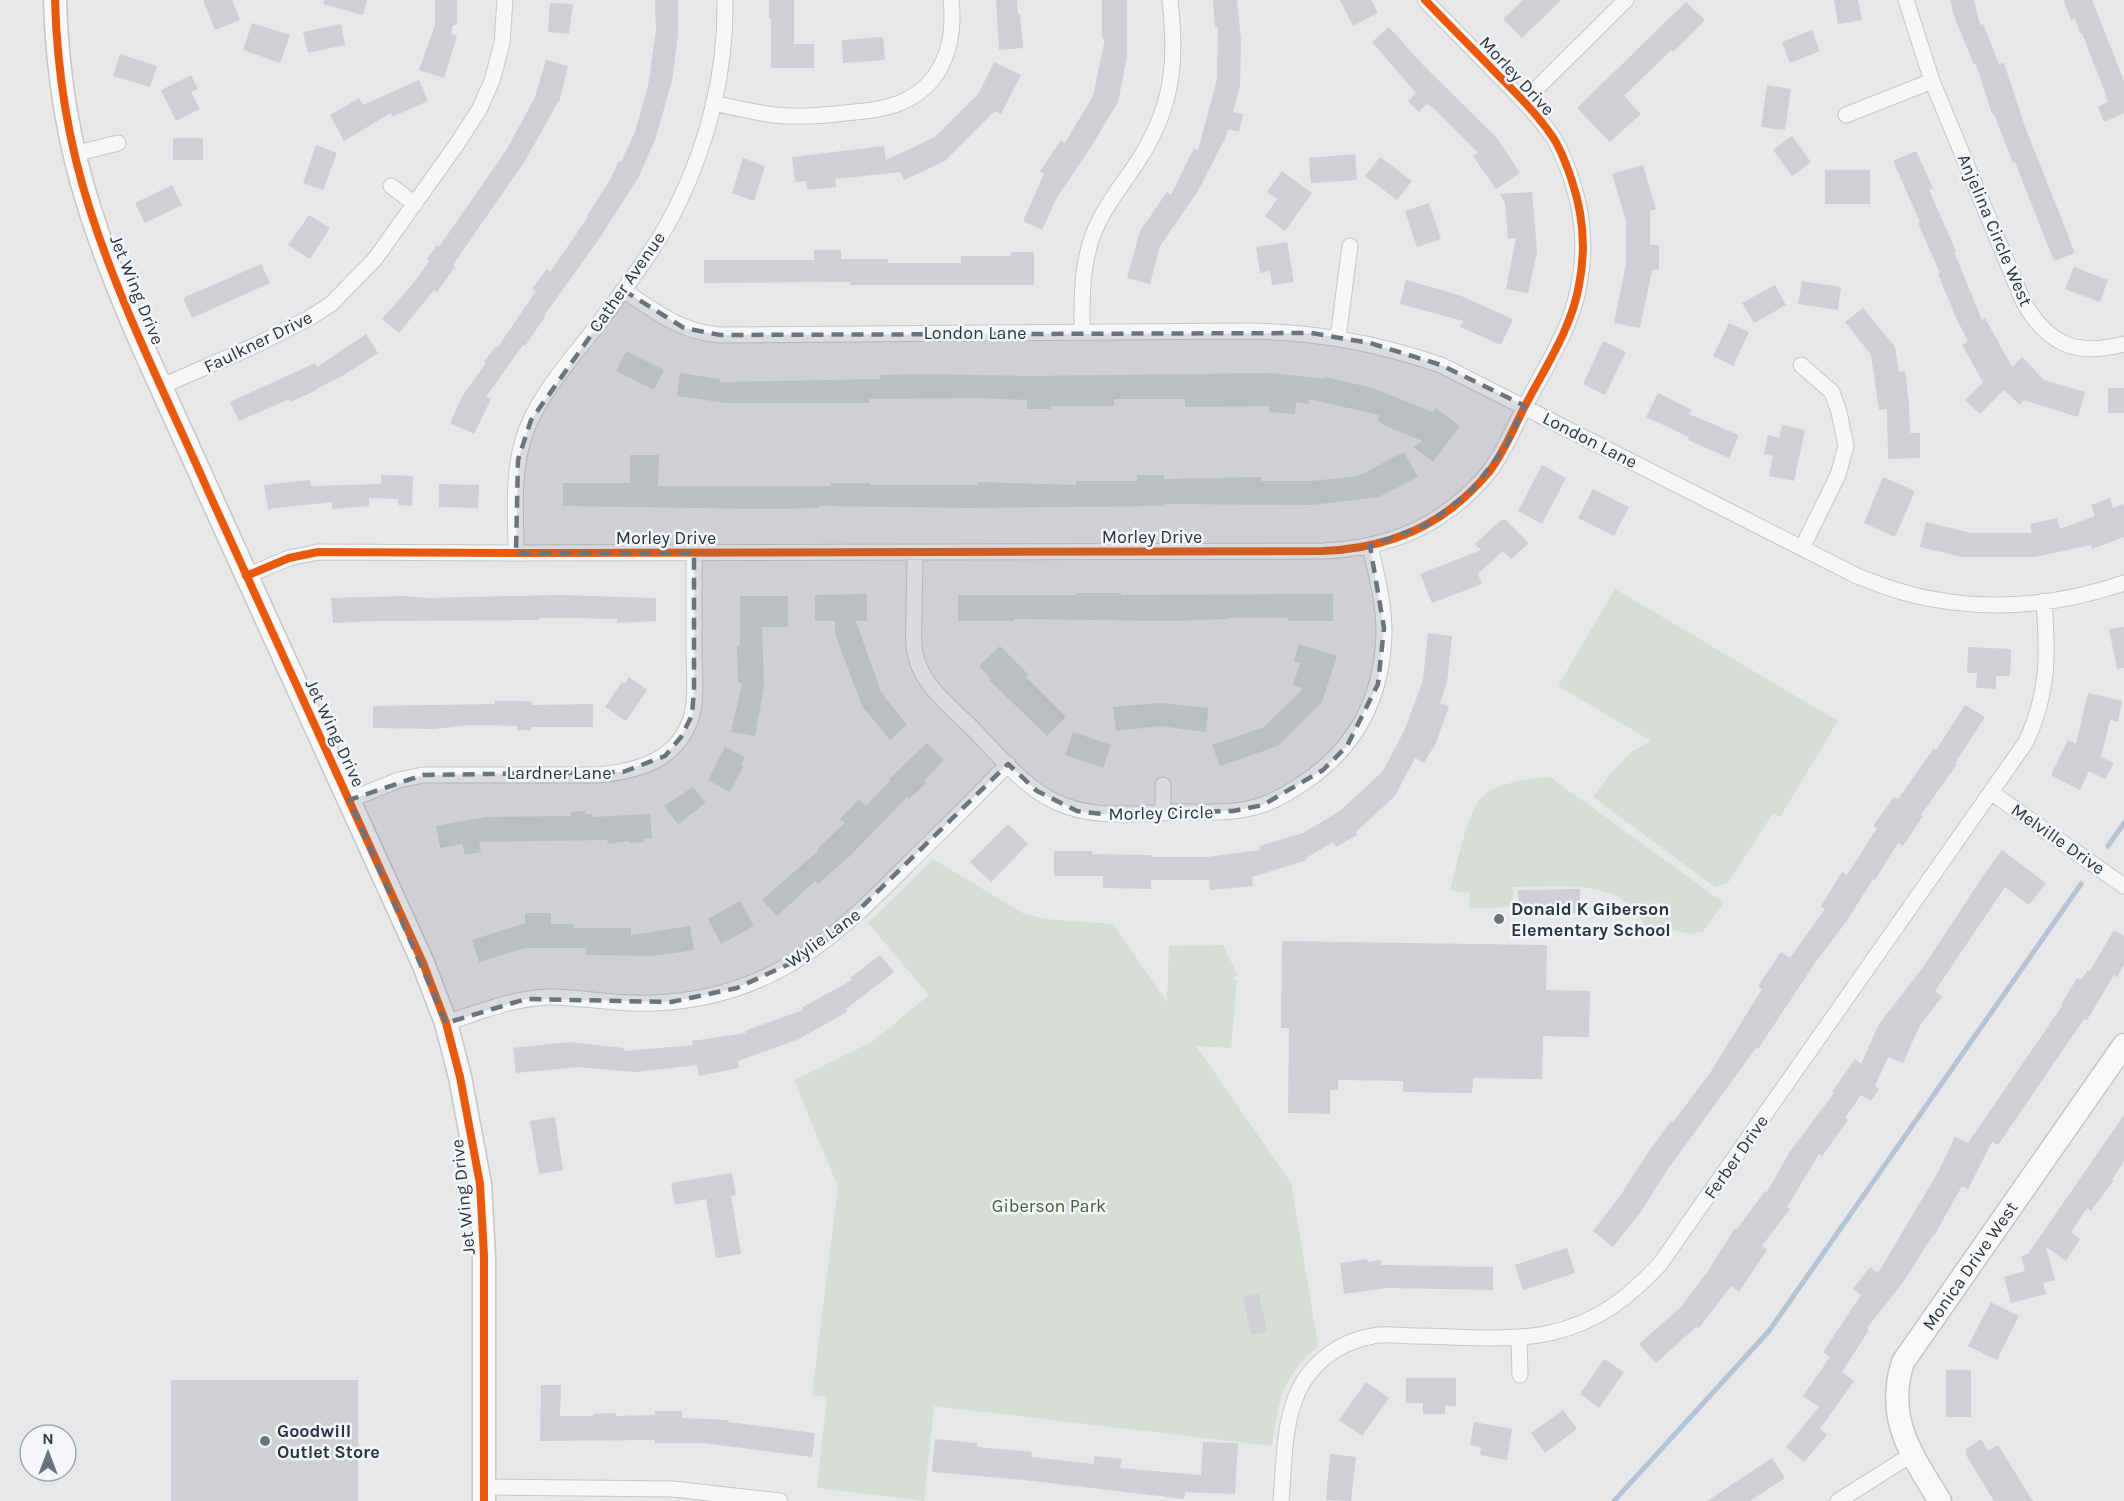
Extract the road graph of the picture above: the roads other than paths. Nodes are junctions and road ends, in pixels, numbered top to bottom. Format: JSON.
{"nodes":[{"id":1,"x":55,"y":0,"type":"edge"},
{"id":2,"x":505,"y":0,"type":"edge"},
{"id":3,"x":725,"y":0,"type":"edge"},
{"id":4,"x":951,"y":0,"type":"edge"},
{"id":5,"x":1170,"y":0,"type":"edge"},
{"id":6,"x":1425,"y":0,"type":"edge"},
{"id":7,"x":1626,"y":0,"type":"edge"},
{"id":8,"x":1906,"y":0,"type":"edge"},
{"id":9,"x":1932,"y":81,"type":"junction"},
{"id":10,"x":1524,"y":101,"type":"junction"},
{"id":11,"x":713,"y":103,"type":"junction"},
{"id":12,"x":1846,"y":115,"type":"dead end"},
{"id":13,"x":118,"y":143,"type":"dead end"},
{"id":14,"x":74,"y":154,"type":"junction"},
{"id":15,"x":391,"y":186,"type":"dead end"},
{"id":16,"x":415,"y":204,"type":"junction"},
{"id":17,"x":1350,"y":246,"type":"dead end"},
{"id":18,"x":623,"y":290,"type":"junction"},
{"id":19,"x":1082,"y":332,"type":"junction"},
{"id":20,"x":1338,"y":338,"type":"junction"},
{"id":21,"x":2124,"y":344,"type":"edge"},
{"id":22,"x":1801,"y":365,"type":"dead end"},
{"id":23,"x":162,"y":386,"type":"junction"},
{"id":24,"x":1525,"y":406,"type":"junction"},
{"id":25,"x":1370,"y":546,"type":"junction"},
{"id":26,"x":1802,"y":548,"type":"junction"},
{"id":27,"x":915,"y":552,"type":"junction"},
{"id":28,"x":516,"y":553,"type":"junction"},
{"id":29,"x":694,"y":553,"type":"junction"},
{"id":30,"x":246,"y":576,"type":"junction"},
{"id":31,"x":2124,"y":583,"type":"edge"},
{"id":32,"x":2044,"y":601,"type":"junction"},
{"id":33,"x":1008,"y":765,"type":"junction"},
{"id":34,"x":1163,"y":785,"type":"dead end"},
{"id":35,"x":1992,"y":793,"type":"junction"},
{"id":36,"x":350,"y":800,"type":"junction"},
{"id":37,"x":1163,"y":813,"type":"junction"},
{"id":38,"x":2124,"y":886,"type":"edge"},
{"id":39,"x":446,"y":1023,"type":"junction"},
{"id":40,"x":2124,"y":1045,"type":"edge"},
{"id":41,"x":1519,"y":1337,"type":"junction"},
{"id":42,"x":1520,"y":1375,"type":"dead end"},
{"id":43,"x":1911,"y":1455,"type":"junction"},
{"id":44,"x":484,"y":1494,"type":"edge"},
{"id":45,"x":780,"y":1501,"type":"edge"},
{"id":46,"x":1281,"y":1501,"type":"edge"},
{"id":47,"x":1838,"y":1501,"type":"edge"},
{"id":48,"x":1940,"y":1501,"type":"edge"}],
"edges":[{"from":1,"to":14,"type":"main road","name":"Jet Wing Drive"},
{"from":2,"to":16,"type":"street","name":"Faulkner Drive"},
{"from":3,"to":11,"type":"street","name":"Cather Avenue"},
{"from":4,"to":11,"type":"street"},
{"from":5,"to":19,"type":"street"},
{"from":6,"to":10,"type":"street","name":"Morley Drive"},
{"from":7,"to":10,"type":"street"},
{"from":8,"to":9,"type":"street","name":"Anjelina Circle West"},
{"from":9,"to":12,"type":"street"},
{"from":9,"to":21,"type":"street","name":"Anjelina Circle West"},
{"from":10,"to":24,"type":"street","name":"Morley Drive"},
{"from":11,"to":18,"type":"street","name":"Cather Avenue"},
{"from":13,"to":14,"type":"street"},
{"from":14,"to":23,"type":"main road","name":"Jet Wing Drive"},
{"from":15,"to":16,"type":"street"},
{"from":16,"to":23,"type":"street","name":"Faulkner Drive"},
{"from":17,"to":20,"type":"street"},
{"from":18,"to":19,"type":"street","name":"London Lane"},
{"from":18,"to":28,"type":"street","name":"Cather Avenue"},
{"from":19,"to":20,"type":"street","name":"London Lane"},
{"from":20,"to":24,"type":"street","name":"London Lane"},
{"from":22,"to":26,"type":"street"},
{"from":23,"to":30,"type":"main road","name":"Jet Wing Drive"},
{"from":24,"to":25,"type":"street","name":"Morley Drive"},
{"from":24,"to":26,"type":"street","name":"London Lane"},
{"from":25,"to":27,"type":"street","name":"Morley Drive"},
{"from":25,"to":37,"type":"street","name":"Morley Circle"},
{"from":26,"to":32,"type":"street","name":"London Lane"},
{"from":27,"to":29,"type":"street","name":"Morley Drive"},
{"from":27,"to":33,"type":"street","name":"Morley Circle"},
{"from":28,"to":29,"type":"street","name":"Morley Drive"},
{"from":28,"to":30,"type":"street","name":"Morley Drive"},
{"from":29,"to":36,"type":"street","name":"Lardner Lane"},
{"from":30,"to":36,"type":"main road","name":"Jet Wing Drive"},
{"from":31,"to":32,"type":"street","name":"London Lane"},
{"from":32,"to":35,"type":"street","name":"Ferber Drive"},
{"from":33,"to":37,"type":"street","name":"Morley Circle"},
{"from":33,"to":39,"type":"street","name":"Wylie Lane"},
{"from":34,"to":37,"type":"street"},
{"from":35,"to":38,"type":"street","name":"Melville Drive"},
{"from":35,"to":41,"type":"street","name":"Ferber Drive"},
{"from":36,"to":39,"type":"main road","name":"Jet Wing Drive"},
{"from":39,"to":44,"type":"main road","name":"Jet Wing Drive"},
{"from":40,"to":43,"type":"main road","name":"Monica Drive West"},
{"from":41,"to":42,"type":"street"},
{"from":41,"to":46,"type":"street","name":"Ferber Drive"},
{"from":43,"to":47,"type":"street"},
{"from":43,"to":48,"type":"main road","name":"Monica Drive West"},
{"from":44,"to":45,"type":"street"}]}
